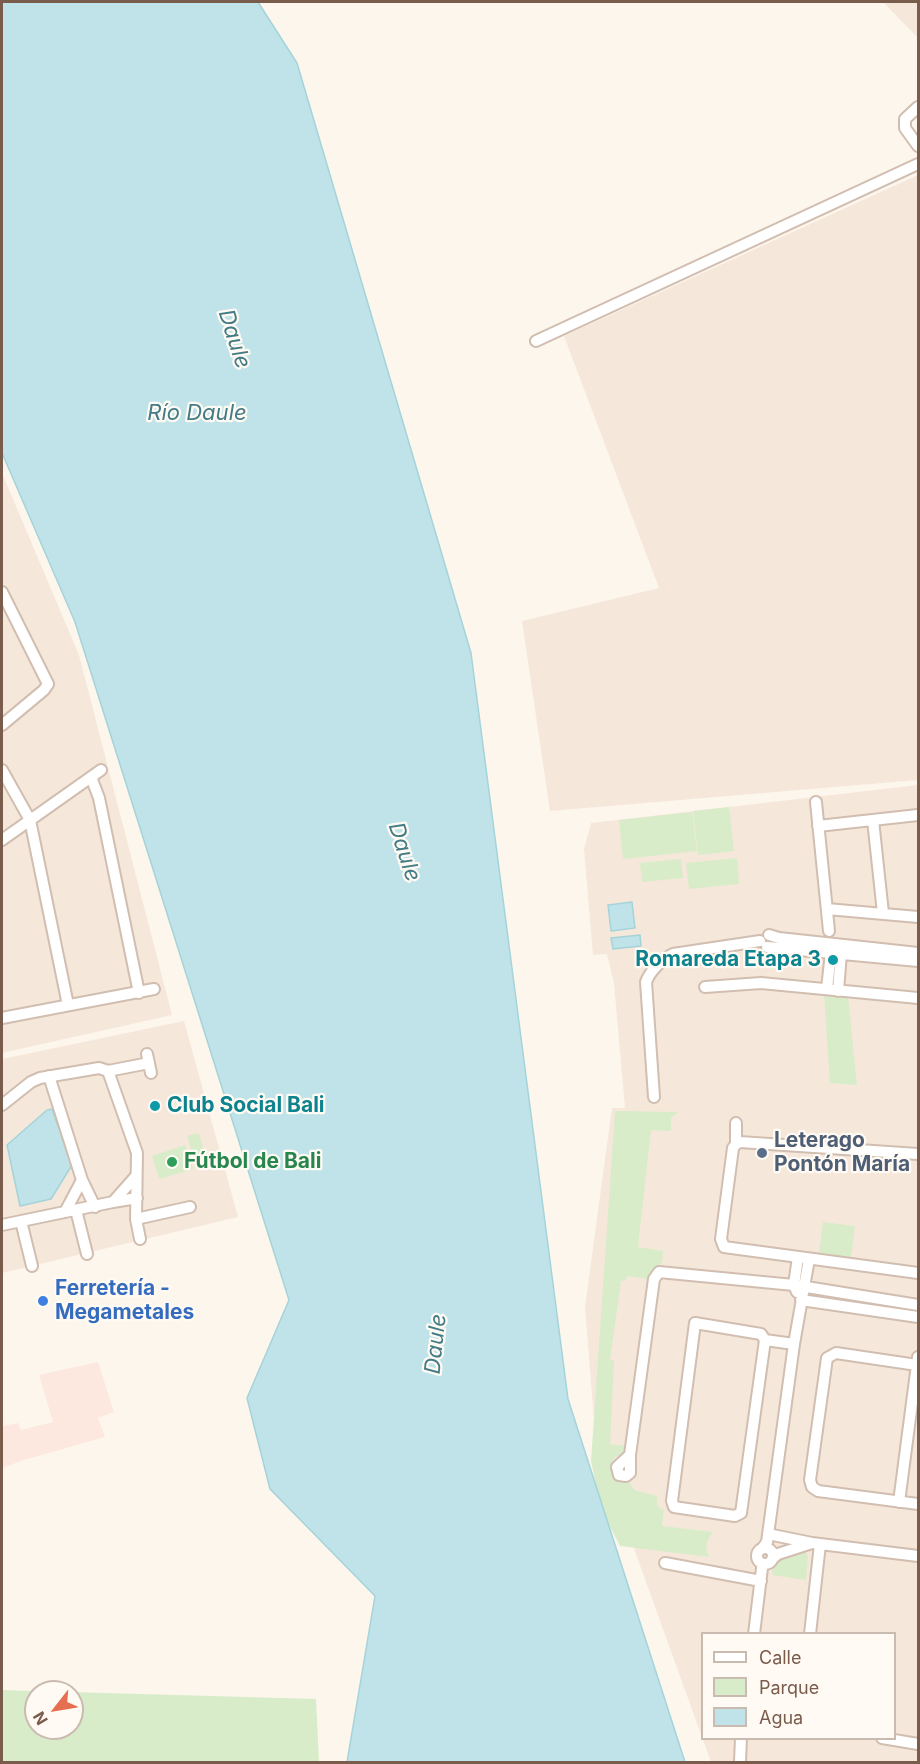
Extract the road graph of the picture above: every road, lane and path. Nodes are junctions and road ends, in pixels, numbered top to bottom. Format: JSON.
{"nodes":[{"id":1,"x":918,"y":107,"type":"edge"},
{"id":2,"x":918,"y":146,"type":"edge"},
{"id":3,"x":918,"y":164,"type":"edge"},
{"id":4,"x":536,"y":341,"type":"dead end"},
{"id":5,"x":2,"y":592,"type":"edge"},
{"id":6,"x":2,"y":725,"type":"edge"},
{"id":7,"x":2,"y":770,"type":"edge"},
{"id":8,"x":101,"y":770,"type":"dead end"},
{"id":9,"x":92,"y":777,"type":"junction"},
{"id":10,"x":816,"y":802,"type":"dead end"},
{"id":11,"x":918,"y":815,"type":"edge"},
{"id":12,"x":30,"y":820,"type":"junction"},
{"id":13,"x":873,"y":820,"type":"junction"},
{"id":14,"x":818,"y":826,"type":"junction"},
{"id":15,"x":2,"y":840,"type":"edge"},
{"id":16,"x":827,"y":909,"type":"junction"},
{"id":17,"x":883,"y":913,"type":"junction"},
{"id":18,"x":918,"y":917,"type":"edge"},
{"id":19,"x":829,"y":930,"type":"dead end"},
{"id":20,"x":837,"y":950,"type":"junction"},
{"id":21,"x":918,"y":953,"type":"edge"},
{"id":22,"x":918,"y":961,"type":"edge"},
{"id":23,"x":705,"y":987,"type":"dead end"},
{"id":24,"x":154,"y":989,"type":"dead end"},
{"id":25,"x":833,"y":990,"type":"junction"},
{"id":26,"x":139,"y":993,"type":"junction"},
{"id":27,"x":918,"y":998,"type":"edge"},
{"id":28,"x":69,"y":1005,"type":"junction"},
{"id":29,"x":2,"y":1018,"type":"edge"},
{"id":30,"x":149,"y":1063,"type":"dead end"},
{"id":31,"x":108,"y":1071,"type":"junction"},
{"id":32,"x":49,"y":1076,"type":"junction"},
{"id":33,"x":654,"y":1097,"type":"dead end"},
{"id":34,"x":2,"y":1105,"type":"edge"},
{"id":35,"x":736,"y":1123,"type":"dead end"},
{"id":36,"x":736,"y":1144,"type":"junction"},
{"id":37,"x":918,"y":1154,"type":"edge"},
{"id":38,"x":136,"y":1176,"type":"junction"},
{"id":39,"x":82,"y":1180,"type":"junction"},
{"id":40,"x":137,"y":1198,"type":"junction"},
{"id":41,"x":113,"y":1202,"type":"junction"},
{"id":42,"x":95,"y":1207,"type":"junction"},
{"id":43,"x":190,"y":1207,"type":"dead end"},
{"id":44,"x":71,"y":1211,"type":"junction"},
{"id":45,"x":136,"y":1219,"type":"junction"},
{"id":46,"x":21,"y":1221,"type":"junction"},
{"id":47,"x":2,"y":1225,"type":"edge"},
{"id":48,"x":140,"y":1239,"type":"dead end"},
{"id":49,"x":87,"y":1254,"type":"dead end"},
{"id":50,"x":804,"y":1258,"type":"junction"},
{"id":51,"x":32,"y":1266,"type":"dead end"},
{"id":52,"x":918,"y":1273,"type":"edge"},
{"id":53,"x":799,"y":1287,"type":"junction"},
{"id":54,"x":801,"y":1300,"type":"junction"},
{"id":55,"x":918,"y":1305,"type":"edge"},
{"id":56,"x":918,"y":1317,"type":"edge"},
{"id":57,"x":765,"y":1340,"type":"junction"},
{"id":58,"x":794,"y":1344,"type":"junction"},
{"id":59,"x":918,"y":1361,"type":"edge"},
{"id":60,"x":630,"y":1455,"type":"dead end"},
{"id":61,"x":899,"y":1502,"type":"junction"},
{"id":62,"x":918,"y":1504,"type":"edge"},
{"id":63,"x":816,"y":1543,"type":"junction"},
{"id":64,"x":766,"y":1553,"type":"junction"},
{"id":65,"x":918,"y":1556,"type":"edge"},
{"id":66,"x":665,"y":1563,"type":"dead end"},
{"id":67,"x":761,"y":1581,"type":"junction"},
{"id":68,"x":754,"y":1632,"type":"edge"},
{"id":69,"x":810,"y":1632,"type":"edge"},
{"id":70,"x":741,"y":1740,"type":"edge"},
{"id":71,"x":894,"y":1740,"type":"edge"},
{"id":72,"x":918,"y":1744,"type":"edge"},
{"id":73,"x":740,"y":1762,"type":"edge"}],
"edges":[{"from":1,"to":2,"type":"street"},
{"from":3,"to":4,"type":"street"},
{"from":5,"to":6,"type":"street"},
{"from":7,"to":12,"type":"street"},
{"from":8,"to":9,"type":"street"},
{"from":9,"to":12,"type":"street"},
{"from":9,"to":26,"type":"street"},
{"from":10,"to":14,"type":"street"},
{"from":11,"to":13,"type":"street"},
{"from":12,"to":15,"type":"street"},
{"from":12,"to":28,"type":"street"},
{"from":13,"to":14,"type":"street"},
{"from":13,"to":17,"type":"street"},
{"from":14,"to":16,"type":"street"},
{"from":16,"to":17,"type":"street"},
{"from":16,"to":19,"type":"street"},
{"from":17,"to":18,"type":"street"},
{"from":20,"to":21,"type":"street"},
{"from":20,"to":22,"type":"street"},
{"from":20,"to":25,"type":"street"},
{"from":20,"to":33,"type":"street"},
{"from":23,"to":25,"type":"street"},
{"from":24,"to":26,"type":"street"},
{"from":25,"to":27,"type":"street"},
{"from":26,"to":28,"type":"street"},
{"from":28,"to":29,"type":"street"},
{"from":30,"to":31,"type":"street"},
{"from":31,"to":32,"type":"street"},
{"from":31,"to":38,"type":"street"},
{"from":32,"to":34,"type":"street"},
{"from":32,"to":39,"type":"street"},
{"from":35,"to":36,"type":"street"},
{"from":36,"to":37,"type":"street"},
{"from":36,"to":50,"type":"street"},
{"from":38,"to":40,"type":"street"},
{"from":38,"to":41,"type":"street"},
{"from":39,"to":42,"type":"street"},
{"from":39,"to":44,"type":"street"},
{"from":40,"to":41,"type":"street"},
{"from":40,"to":45,"type":"street"},
{"from":41,"to":42,"type":"street"},
{"from":42,"to":44,"type":"street"},
{"from":43,"to":45,"type":"street"},
{"from":44,"to":46,"type":"street"},
{"from":44,"to":49,"type":"street"},
{"from":45,"to":48,"type":"street"},
{"from":46,"to":47,"type":"street"},
{"from":46,"to":51,"type":"street"},
{"from":50,"to":52,"type":"street"},
{"from":50,"to":53,"type":"street"},
{"from":53,"to":54,"type":"street"},
{"from":53,"to":55,"type":"street"},
{"from":53,"to":60,"type":"street"},
{"from":54,"to":56,"type":"street"},
{"from":54,"to":58,"type":"street"},
{"from":57,"to":57,"type":"street"},
{"from":57,"to":58,"type":"street"},
{"from":58,"to":64,"type":"street"},
{"from":59,"to":61,"type":"street"},
{"from":59,"to":61,"type":"street"},
{"from":61,"to":62,"type":"street"},
{"from":63,"to":64,"type":"street"},
{"from":63,"to":64,"type":"street"},
{"from":63,"to":65,"type":"street"},
{"from":63,"to":69,"type":"street"},
{"from":64,"to":67,"type":"street"},
{"from":66,"to":67,"type":"street"},
{"from":67,"to":68,"type":"street"},
{"from":70,"to":73,"type":"street"},
{"from":71,"to":72,"type":"street"}]}
